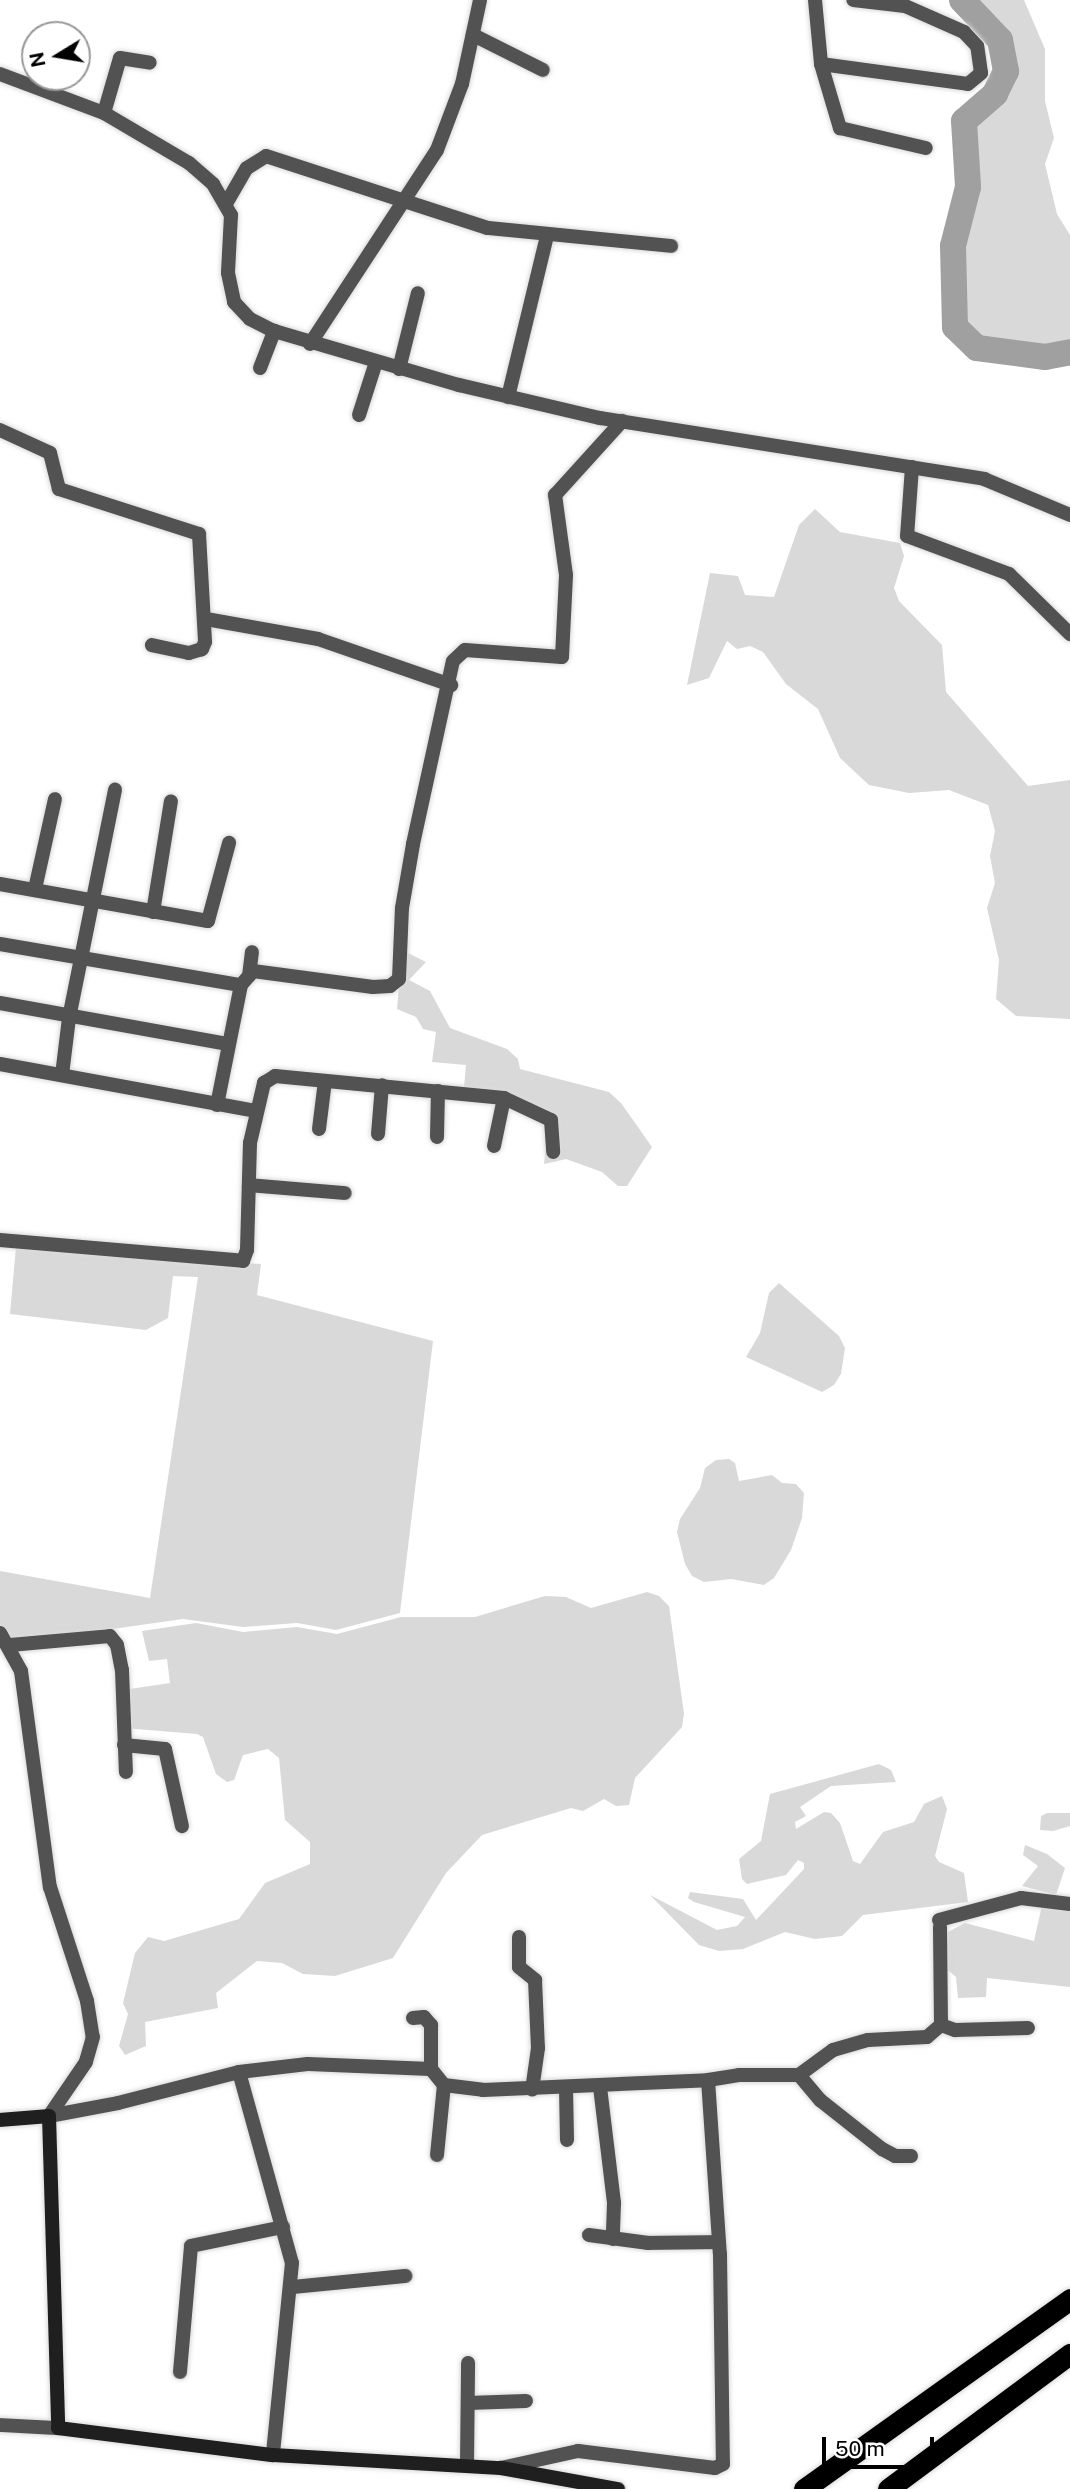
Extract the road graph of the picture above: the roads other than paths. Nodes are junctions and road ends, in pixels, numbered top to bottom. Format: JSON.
{"nodes":[{"id":1,"x":480,"y":0,"type":"edge"},
{"id":2,"x":815,"y":0,"type":"edge"},
{"id":3,"x":853,"y":0,"type":"edge"},
{"id":4,"x":473,"y":35,"type":"junction"},
{"id":5,"x":150,"y":63,"type":"dead end"},
{"id":6,"x":821,"y":64,"type":"junction"},
{"id":7,"x":543,"y":70,"type":"dead end"},
{"id":8,"x":0,"y":74,"type":"edge"},
{"id":9,"x":104,"y":113,"type":"junction"},
{"id":10,"x":926,"y":148,"type":"dead end"},
{"id":11,"x":406,"y":201,"type":"junction"},
{"id":12,"x":227,"y":202,"type":"junction"},
{"id":13,"x":547,"y":236,"type":"junction"},
{"id":14,"x":671,"y":246,"type":"dead end"},
{"id":15,"x":418,"y":293,"type":"dead end"},
{"id":16,"x":274,"y":331,"type":"junction"},
{"id":17,"x":310,"y":344,"type":"junction"},
{"id":18,"x":376,"y":362,"type":"junction"},
{"id":19,"x":260,"y":368,"type":"dead end"},
{"id":20,"x":400,"y":369,"type":"junction"},
{"id":21,"x":509,"y":397,"type":"junction"},
{"id":22,"x":359,"y":415,"type":"dead end"},
{"id":23,"x":622,"y":421,"type":"junction"},
{"id":24,"x":0,"y":430,"type":"edge"},
{"id":25,"x":912,"y":467,"type":"junction"},
{"id":26,"x":1070,"y":515,"type":"edge"},
{"id":27,"x":206,"y":619,"type":"junction"},
{"id":28,"x":1070,"y":634,"type":"edge"},
{"id":29,"x":152,"y":645,"type":"dead end"},
{"id":30,"x":450,"y":685,"type":"junction"},
{"id":31,"x":115,"y":790,"type":"dead end"},
{"id":32,"x":55,"y":799,"type":"dead end"},
{"id":33,"x":171,"y":801,"type":"dead end"},
{"id":34,"x":229,"y":843,"type":"dead end"},
{"id":35,"x":0,"y":884,"type":"edge"},
{"id":36,"x":35,"y":889,"type":"junction"},
{"id":37,"x":96,"y":900,"type":"junction"},
{"id":38,"x":153,"y":912,"type":"junction"},
{"id":39,"x":0,"y":944,"type":"edge"},
{"id":40,"x":252,"y":952,"type":"dead end"},
{"id":41,"x":81,"y":957,"type":"junction"},
{"id":42,"x":245,"y":980,"type":"junction"},
{"id":43,"x":0,"y":1003,"type":"edge"},
{"id":44,"x":69,"y":1018,"type":"junction"},
{"id":45,"x":228,"y":1044,"type":"junction"},
{"id":46,"x":0,"y":1064,"type":"edge"},
{"id":47,"x":62,"y":1074,"type":"junction"},
{"id":48,"x":325,"y":1081,"type":"junction"},
{"id":49,"x":382,"y":1085,"type":"junction"},
{"id":50,"x":438,"y":1091,"type":"junction"},
{"id":51,"x":504,"y":1098,"type":"junction"},
{"id":52,"x":217,"y":1105,"type":"junction"},
{"id":53,"x":257,"y":1111,"type":"junction"},
{"id":54,"x":319,"y":1129,"type":"dead end"},
{"id":55,"x":378,"y":1134,"type":"dead end"},
{"id":56,"x":437,"y":1137,"type":"dead end"},
{"id":57,"x":494,"y":1146,"type":"dead end"},
{"id":58,"x":553,"y":1152,"type":"dead end"},
{"id":59,"x":249,"y":1185,"type":"junction"},
{"id":60,"x":345,"y":1193,"type":"dead end"},
{"id":61,"x":0,"y":1240,"type":"edge"},
{"id":62,"x":0,"y":1633,"type":"edge"},
{"id":63,"x":10,"y":1646,"type":"junction"},
{"id":64,"x":124,"y":1745,"type":"junction"},
{"id":65,"x":126,"y":1772,"type":"dead end"},
{"id":66,"x":182,"y":1826,"type":"dead end"},
{"id":67,"x":1070,"y":1904,"type":"edge"},
{"id":68,"x":519,"y":1937,"type":"dead end"},
{"id":69,"x":413,"y":2018,"type":"dead end"},
{"id":70,"x":941,"y":2025,"type":"junction"},
{"id":71,"x":1028,"y":2028,"type":"dead end"},
{"id":72,"x":431,"y":2069,"type":"junction"},
{"id":73,"x":239,"y":2072,"type":"junction"},
{"id":74,"x":799,"y":2075,"type":"junction"},
{"id":75,"x":708,"y":2080,"type":"junction"},
{"id":76,"x":444,"y":2085,"type":"junction"},
{"id":77,"x":600,"y":2087,"type":"junction"},
{"id":78,"x":566,"y":2088,"type":"junction"},
{"id":79,"x":532,"y":2090,"type":"junction"},
{"id":80,"x":49,"y":2116,"type":"junction"},
{"id":81,"x":0,"y":2120,"type":"edge"},
{"id":82,"x":567,"y":2140,"type":"dead end"},
{"id":83,"x":436,"y":2155,"type":"dead end"},
{"id":84,"x":911,"y":2156,"type":"dead end"},
{"id":85,"x":283,"y":2227,"type":"junction"},
{"id":86,"x":589,"y":2235,"type":"dead end"},
{"id":87,"x":613,"y":2239,"type":"junction"},
{"id":88,"x":719,"y":2242,"type":"junction"},
{"id":89,"x":405,"y":2276,"type":"dead end"},
{"id":90,"x":292,"y":2287,"type":"junction"},
{"id":91,"x":1070,"y":2300,"type":"edge"},
{"id":92,"x":1070,"y":2354,"type":"edge"},
{"id":93,"x":468,"y":2364,"type":"dead end"},
{"id":94,"x":180,"y":2372,"type":"dead end"},
{"id":95,"x":526,"y":2401,"type":"dead end"},
{"id":96,"x":468,"y":2403,"type":"junction"},
{"id":97,"x":0,"y":2425,"type":"edge"},
{"id":98,"x":58,"y":2428,"type":"junction"},
{"id":99,"x":272,"y":2455,"type":"junction"},
{"id":100,"x":467,"y":2465,"type":"junction"},
{"id":101,"x":501,"y":2468,"type":"junction"},
{"id":102,"x":618,"y":2489,"type":"edge"},
{"id":103,"x":803,"y":2489,"type":"edge"},
{"id":104,"x":888,"y":2489,"type":"edge"}],
"edges":[{"from":1,"to":4,"type":"street"},
{"from":2,"to":6,"type":"street"},
{"from":3,"to":6,"type":"street"},
{"from":4,"to":7,"type":"street"},
{"from":4,"to":11,"type":"street"},
{"from":5,"to":9,"type":"street"},
{"from":6,"to":10,"type":"street"},
{"from":8,"to":9,"type":"street"},
{"from":9,"to":12,"type":"street"},
{"from":11,"to":12,"type":"street"},
{"from":11,"to":13,"type":"street"},
{"from":11,"to":17,"type":"street"},
{"from":12,"to":16,"type":"street"},
{"from":13,"to":14,"type":"street"},
{"from":13,"to":21,"type":"street"},
{"from":15,"to":20,"type":"street"},
{"from":16,"to":17,"type":"street"},
{"from":16,"to":19,"type":"street"},
{"from":17,"to":18,"type":"street"},
{"from":18,"to":20,"type":"street"},
{"from":18,"to":22,"type":"street"},
{"from":20,"to":21,"type":"street"},
{"from":21,"to":23,"type":"street"},
{"from":23,"to":25,"type":"street"},
{"from":23,"to":30,"type":"street"},
{"from":24,"to":27,"type":"street"},
{"from":25,"to":26,"type":"street"},
{"from":25,"to":28,"type":"street"},
{"from":27,"to":29,"type":"street"},
{"from":27,"to":30,"type":"street"},
{"from":30,"to":42,"type":"street"},
{"from":31,"to":37,"type":"street"},
{"from":32,"to":36,"type":"street"},
{"from":33,"to":38,"type":"street"},
{"from":34,"to":38,"type":"street"},
{"from":35,"to":36,"type":"street"},
{"from":36,"to":37,"type":"street"},
{"from":37,"to":38,"type":"street"},
{"from":37,"to":41,"type":"street"},
{"from":39,"to":41,"type":"street"},
{"from":40,"to":42,"type":"street"},
{"from":41,"to":42,"type":"street"},
{"from":41,"to":44,"type":"street"},
{"from":42,"to":45,"type":"street"},
{"from":43,"to":44,"type":"street"},
{"from":44,"to":45,"type":"street"},
{"from":44,"to":47,"type":"street"},
{"from":45,"to":52,"type":"street"},
{"from":46,"to":47,"type":"street"},
{"from":47,"to":52,"type":"street"},
{"from":48,"to":49,"type":"street"},
{"from":48,"to":53,"type":"street"},
{"from":48,"to":54,"type":"street"},
{"from":49,"to":50,"type":"street"},
{"from":49,"to":55,"type":"street"},
{"from":50,"to":51,"type":"street"},
{"from":50,"to":56,"type":"street"},
{"from":51,"to":57,"type":"street"},
{"from":51,"to":58,"type":"street"},
{"from":52,"to":53,"type":"street"},
{"from":53,"to":59,"type":"street"},
{"from":59,"to":60,"type":"street"},
{"from":59,"to":61,"type":"street"},
{"from":62,"to":63,"type":"street"},
{"from":63,"to":64,"type":"street"},
{"from":63,"to":80,"type":"street"},
{"from":64,"to":65,"type":"street"},
{"from":64,"to":66,"type":"street"},
{"from":67,"to":70,"type":"street"},
{"from":68,"to":79,"type":"street"},
{"from":69,"to":72,"type":"street"},
{"from":70,"to":71,"type":"street"},
{"from":70,"to":74,"type":"street"},
{"from":72,"to":73,"type":"street"},
{"from":72,"to":76,"type":"street"},
{"from":73,"to":80,"type":"street"},
{"from":73,"to":85,"type":"street"},
{"from":74,"to":75,"type":"street"},
{"from":74,"to":84,"type":"street"},
{"from":75,"to":77,"type":"street"},
{"from":75,"to":88,"type":"street"},
{"from":76,"to":79,"type":"street"},
{"from":76,"to":83,"type":"street"},
{"from":77,"to":78,"type":"street"},
{"from":77,"to":87,"type":"street"},
{"from":78,"to":79,"type":"street"},
{"from":78,"to":82,"type":"street"},
{"from":80,"to":81,"type":"street"},
{"from":80,"to":98,"type":"street"},
{"from":85,"to":90,"type":"street"},
{"from":85,"to":94,"type":"street"},
{"from":86,"to":87,"type":"street"},
{"from":87,"to":88,"type":"street"},
{"from":88,"to":101,"type":"street"},
{"from":89,"to":90,"type":"street"},
{"from":90,"to":99,"type":"street"},
{"from":91,"to":103,"type":"highway"},
{"from":92,"to":104,"type":"highway"},
{"from":93,"to":96,"type":"street"},
{"from":95,"to":96,"type":"street"},
{"from":96,"to":100,"type":"street"},
{"from":97,"to":98,"type":"street"},
{"from":98,"to":99,"type":"street"},
{"from":99,"to":100,"type":"street"},
{"from":100,"to":101,"type":"street"},
{"from":101,"to":102,"type":"street"}]}
